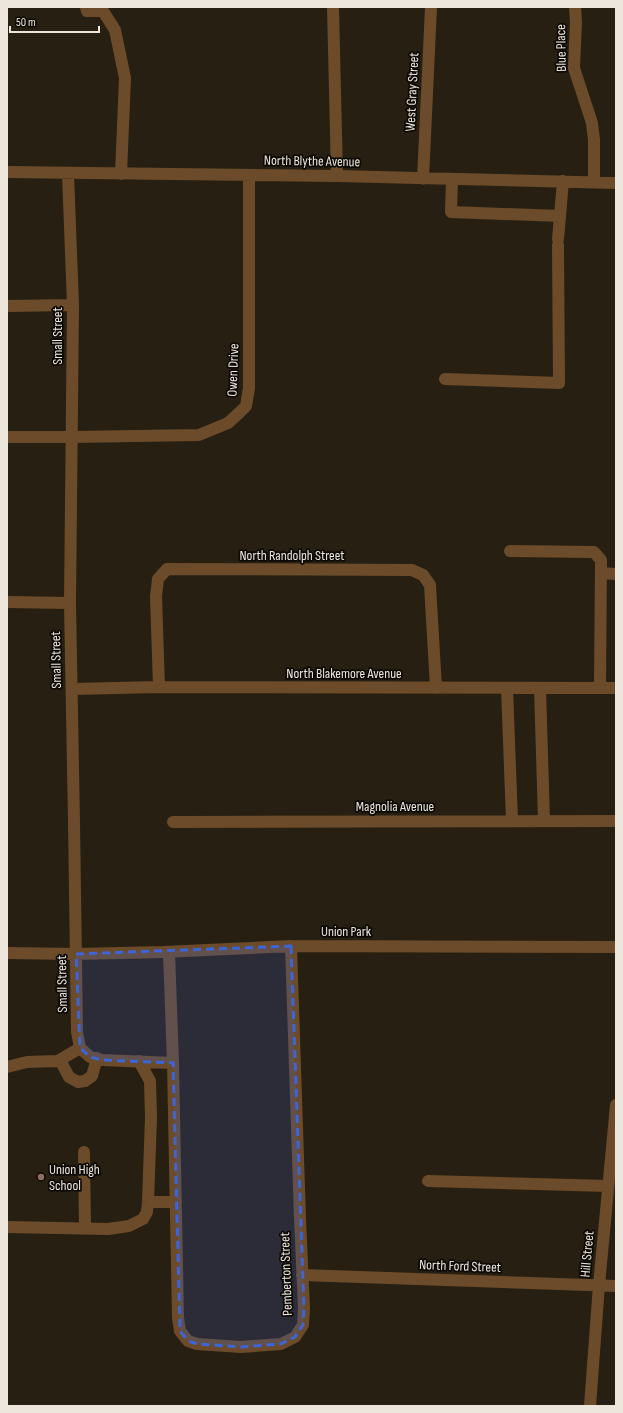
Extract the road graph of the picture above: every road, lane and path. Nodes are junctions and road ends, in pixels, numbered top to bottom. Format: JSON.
{"nodes":[{"id":1,"x":86,"y":7,"type":"edge"},
{"id":2,"x":333,"y":7,"type":"edge"},
{"id":3,"x":431,"y":7,"type":"edge"},
{"id":4,"x":575,"y":7,"type":"edge"},
{"id":5,"x":7,"y":172,"type":"edge"},
{"id":6,"x":68,"y":174,"type":"junction"},
{"id":7,"x":121,"y":174,"type":"junction"},
{"id":8,"x":249,"y":176,"type":"junction"},
{"id":9,"x":338,"y":176,"type":"junction"},
{"id":10,"x":423,"y":179,"type":"junction"},
{"id":11,"x":452,"y":179,"type":"junction"},
{"id":12,"x":563,"y":181,"type":"junction"},
{"id":13,"x":594,"y":182,"type":"junction"},
{"id":14,"x":616,"y":183,"type":"edge"},
{"id":15,"x":560,"y":216,"type":"junction"},
{"id":16,"x":72,"y":305,"type":"junction"},
{"id":17,"x":7,"y":306,"type":"edge"},
{"id":18,"x":444,"y":379,"type":"dead end"},
{"id":19,"x":7,"y":437,"type":"edge"},
{"id":20,"x":72,"y":437,"type":"junction"},
{"id":21,"x":510,"y":551,"type":"dead end"},
{"id":22,"x":601,"y":573,"type":"junction"},
{"id":23,"x":616,"y":574,"type":"edge"},
{"id":24,"x":7,"y":602,"type":"edge"},
{"id":25,"x":70,"y":603,"type":"junction"},
{"id":26,"x":159,"y":687,"type":"junction"},
{"id":27,"x":436,"y":688,"type":"junction"},
{"id":28,"x":507,"y":688,"type":"junction"},
{"id":29,"x":540,"y":688,"type":"junction"},
{"id":30,"x":600,"y":688,"type":"junction"},
{"id":31,"x":616,"y":688,"type":"edge"},
{"id":32,"x":72,"y":689,"type":"junction"},
{"id":33,"x":512,"y":821,"type":"junction"},
{"id":34,"x":544,"y":821,"type":"junction"},
{"id":35,"x":616,"y":821,"type":"edge"},
{"id":36,"x":173,"y":822,"type":"dead end"},
{"id":37,"x":291,"y":946,"type":"junction"},
{"id":38,"x":616,"y":947,"type":"edge"},
{"id":39,"x":169,"y":952,"type":"junction"},
{"id":40,"x":7,"y":953,"type":"edge"},
{"id":41,"x":76,"y":954,"type":"junction"},
{"id":42,"x":80,"y":1048,"type":"junction"},
{"id":43,"x":98,"y":1058,"type":"junction"},
{"id":44,"x":60,"y":1060,"type":"junction"},
{"id":45,"x":139,"y":1061,"type":"junction"},
{"id":46,"x":174,"y":1063,"type":"junction"},
{"id":47,"x":7,"y":1067,"type":"edge"},
{"id":48,"x":616,"y":1105,"type":"edge"},
{"id":49,"x":84,"y":1152,"type":"dead end"},
{"id":50,"x":428,"y":1181,"type":"dead end"},
{"id":51,"x":608,"y":1186,"type":"junction"},
{"id":52,"x":148,"y":1202,"type":"junction"},
{"id":53,"x":176,"y":1202,"type":"junction"},
{"id":54,"x":7,"y":1227,"type":"edge"},
{"id":55,"x":85,"y":1228,"type":"junction"},
{"id":56,"x":302,"y":1275,"type":"junction"},
{"id":57,"x":599,"y":1285,"type":"junction"},
{"id":58,"x":616,"y":1286,"type":"edge"},
{"id":59,"x":590,"y":1406,"type":"edge"}],
"edges":[{"from":1,"to":7,"type":"street"},
{"from":2,"to":9,"type":"street"},
{"from":3,"to":10,"type":"street","name":"West Gray Street"},
{"from":4,"to":13,"type":"street","name":"Blue Place"},
{"from":5,"to":6,"type":"street","name":"North Blythe Avenue"},
{"from":6,"to":7,"type":"street","name":"North Blythe Avenue"},
{"from":6,"to":16,"type":"street","name":"Small Street"},
{"from":7,"to":8,"type":"street","name":"North Blythe Avenue"},
{"from":8,"to":9,"type":"street","name":"North Blythe Avenue"},
{"from":8,"to":20,"type":"street","name":"Owen Drive"},
{"from":9,"to":10,"type":"street","name":"North Blythe Avenue"},
{"from":10,"to":11,"type":"street","name":"North Blythe Avenue"},
{"from":11,"to":12,"type":"street","name":"North Blythe Avenue"},
{"from":11,"to":15,"type":"street"},
{"from":12,"to":13,"type":"street","name":"North Blythe Avenue"},
{"from":12,"to":15,"type":"street"},
{"from":13,"to":14,"type":"street","name":"North Blythe Avenue"},
{"from":15,"to":18,"type":"street"},
{"from":16,"to":17,"type":"street"},
{"from":16,"to":20,"type":"street","name":"Small Street"},
{"from":19,"to":20,"type":"street","name":"Owen Drive"},
{"from":20,"to":25,"type":"street","name":"Small Street"},
{"from":21,"to":22,"type":"street"},
{"from":22,"to":23,"type":"street"},
{"from":22,"to":30,"type":"street"},
{"from":24,"to":25,"type":"street"},
{"from":25,"to":32,"type":"street","name":"Small Street"},
{"from":26,"to":27,"type":"street","name":"North Blakemore Avenue"},
{"from":26,"to":27,"type":"street","name":"North Randolph Street"},
{"from":26,"to":32,"type":"street","name":"North Blakemore Avenue"},
{"from":27,"to":28,"type":"street","name":"North Blakemore Avenue"},
{"from":28,"to":29,"type":"street","name":"North Blakemore Avenue"},
{"from":28,"to":33,"type":"street"},
{"from":29,"to":30,"type":"street","name":"North Blakemore Avenue"},
{"from":29,"to":34,"type":"street"},
{"from":30,"to":31,"type":"street","name":"North Blakemore Avenue"},
{"from":32,"to":41,"type":"street","name":"Small Street"},
{"from":33,"to":34,"type":"street","name":"Magnolia Avenue"},
{"from":33,"to":36,"type":"street","name":"Magnolia Avenue"},
{"from":34,"to":35,"type":"street","name":"Magnolia Avenue"},
{"from":37,"to":38,"type":"street","name":"Union Park"},
{"from":37,"to":39,"type":"street","name":"Union Park"},
{"from":37,"to":56,"type":"street","name":"Pemberton Street"},
{"from":39,"to":41,"type":"street","name":"Union Park"},
{"from":39,"to":46,"type":"street","name":"Pemberton Street"},
{"from":40,"to":41,"type":"street","name":"Union Park"},
{"from":41,"to":42,"type":"street","name":"Small Street"},
{"from":42,"to":43,"type":"street"},
{"from":42,"to":44,"type":"street"},
{"from":43,"to":44,"type":"street"},
{"from":43,"to":45,"type":"street"},
{"from":44,"to":47,"type":"street"},
{"from":45,"to":46,"type":"street"},
{"from":45,"to":52,"type":"street"},
{"from":46,"to":53,"type":"street","name":"Pemberton Street"},
{"from":48,"to":51,"type":"street","name":"Hill Street"},
{"from":49,"to":55,"type":"street"},
{"from":50,"to":51,"type":"street"},
{"from":51,"to":57,"type":"street","name":"Hill Street"},
{"from":52,"to":53,"type":"street"},
{"from":52,"to":55,"type":"street"},
{"from":53,"to":56,"type":"street","name":"Pemberton Street"},
{"from":54,"to":55,"type":"street"},
{"from":56,"to":57,"type":"street","name":"North Ford Street"},
{"from":57,"to":58,"type":"street","name":"North Ford Street"},
{"from":57,"to":59,"type":"street","name":"Hill Street"}]}
